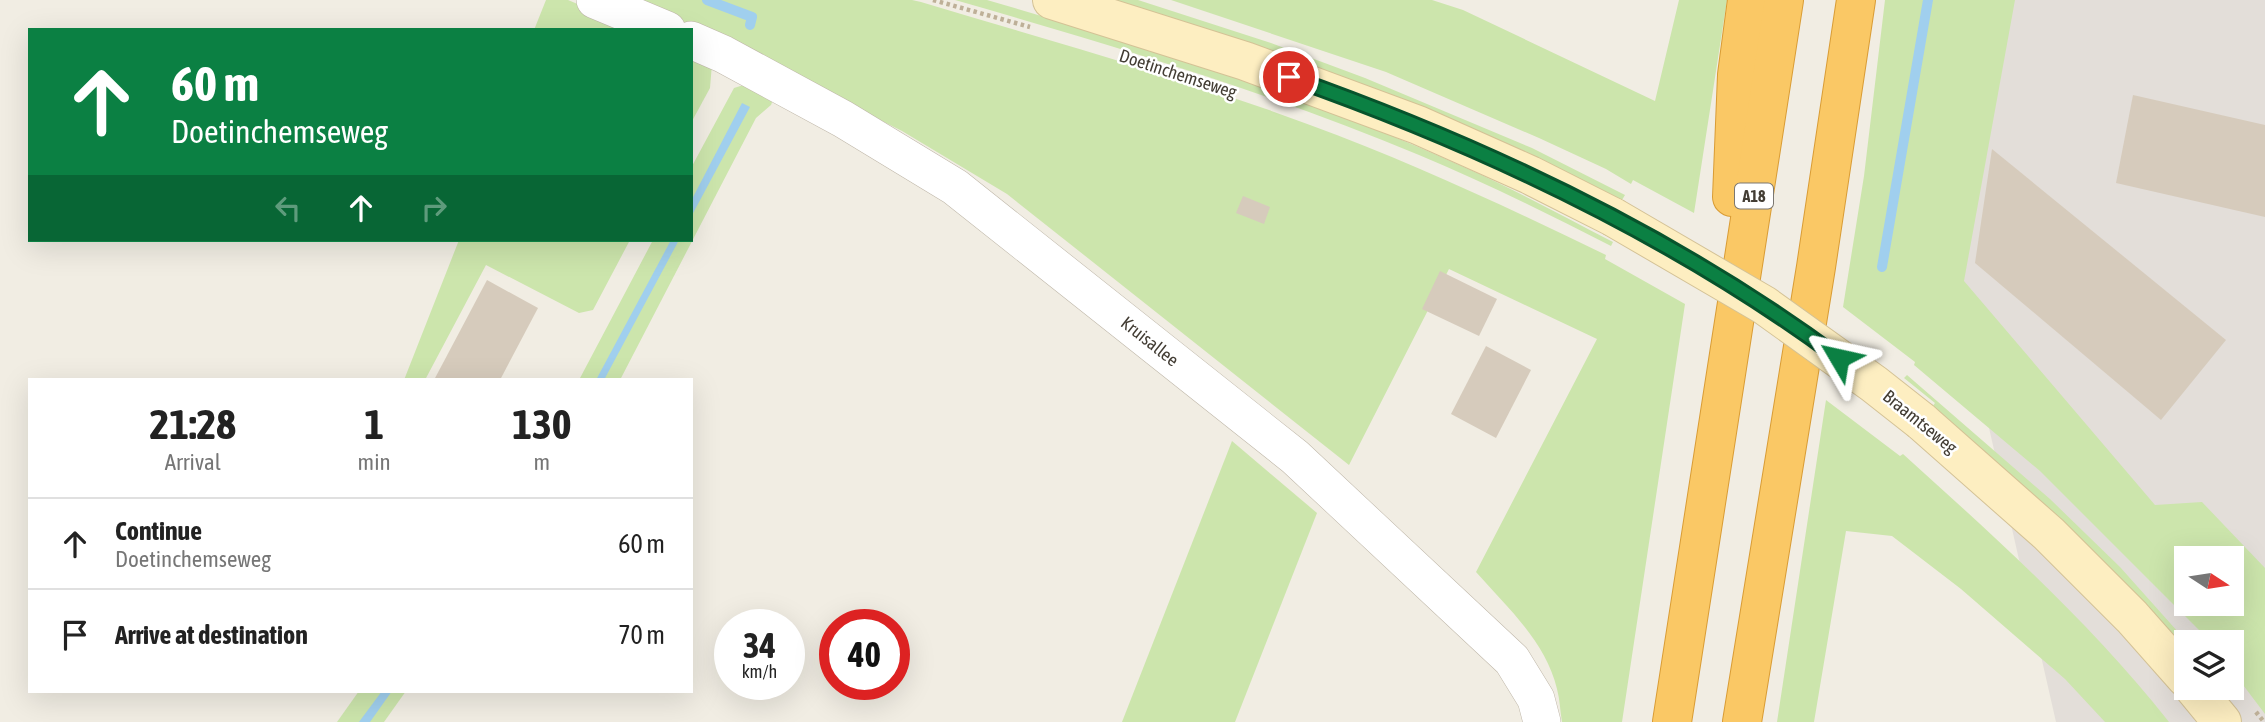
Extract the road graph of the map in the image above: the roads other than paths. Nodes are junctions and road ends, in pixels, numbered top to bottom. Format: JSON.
{"nodes":[{"id":1,"x":595,"y":0,"type":"edge"},
{"id":2,"x":1748,"y":0,"type":"edge"},
{"id":3,"x":1784,"y":0,"type":"edge"},
{"id":4,"x":1856,"y":0,"type":"edge"},
{"id":5,"x":1045,"y":15,"type":"edge"},
{"id":6,"x":662,"y":28,"type":"edge"},
{"id":7,"x":693,"y":41,"type":"edge"},
{"id":8,"x":1613,"y":217,"type":"joint"},
{"id":9,"x":1723,"y":391,"type":"junction"},
{"id":10,"x":2174,"y":664,"type":"edge"},
{"id":11,"x":2204,"y":700,"type":"edge"},
{"id":12,"x":1542,"y":722,"type":"edge"},
{"id":13,"x":1672,"y":722,"type":"edge"},
{"id":14,"x":1742,"y":722,"type":"edge"},
{"id":15,"x":2222,"y":722,"type":"edge"}],
"edges":[{"from":1,"to":6,"type":"street"},
{"from":2,"to":9,"type":"highway","number":"A18"},
{"from":3,"to":9,"type":"highway","number":"A18"},
{"from":4,"to":14,"type":"highway"},
{"from":5,"to":8,"type":"street","name":"Doetinchemseweg"},
{"from":7,"to":12,"type":"street","name":"Kruisallee"},
{"from":8,"to":10,"type":"street","name":"Braamtseweg","bridge":true},
{"from":9,"to":13,"type":"highway","number":"A18"},
{"from":11,"to":15,"type":"street"}]}
